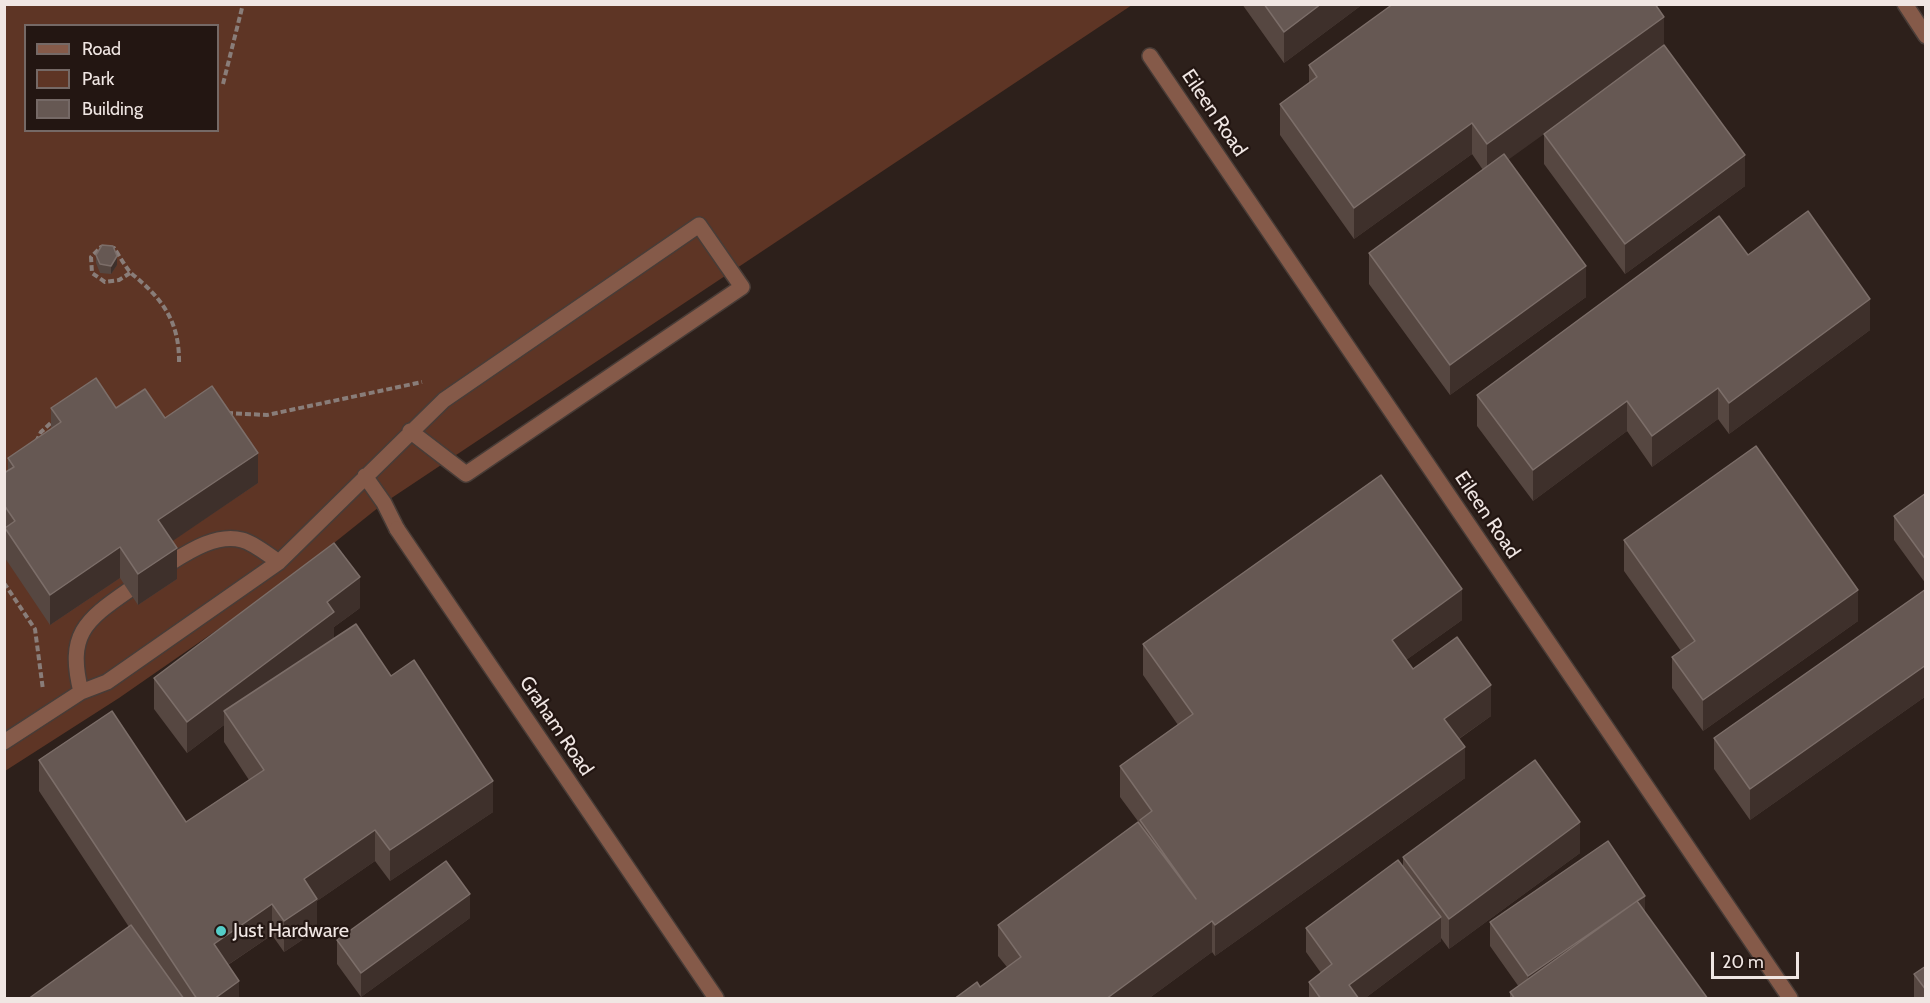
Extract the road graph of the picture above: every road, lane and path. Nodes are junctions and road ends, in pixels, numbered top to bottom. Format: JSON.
{"nodes":[{"id":1,"x":243,"y":4,"type":"edge"},
{"id":2,"x":1905,"y":4,"type":"edge"},
{"id":3,"x":1926,"y":36,"type":"edge"},
{"id":4,"x":1150,"y":56,"type":"dead end"},
{"id":5,"x":223,"y":84,"type":"dead end"},
{"id":6,"x":130,"y":273,"type":"junction"},
{"id":7,"x":178,"y":365,"type":"dead end"},
{"id":8,"x":422,"y":382,"type":"dead end"},
{"id":9,"x":225,"y":413,"type":"edge"},
{"id":10,"x":61,"y":415,"type":"edge"},
{"id":11,"x":410,"y":431,"type":"junction"},
{"id":12,"x":31,"y":451,"type":"edge"},
{"id":13,"x":365,"y":476,"type":"junction"},
{"id":14,"x":279,"y":562,"type":"junction"},
{"id":15,"x":167,"y":565,"type":"edge"},
{"id":16,"x":4,"y":583,"type":"edge"},
{"id":17,"x":129,"y":590,"type":"edge"},
{"id":18,"x":81,"y":692,"type":"junction"},
{"id":19,"x":43,"y":699,"type":"dead end"},
{"id":20,"x":4,"y":742,"type":"edge"},
{"id":21,"x":716,"y":999,"type":"edge"},
{"id":22,"x":1790,"y":999,"type":"edge"}],
"edges":[{"from":1,"to":5,"type":"path"},
{"from":2,"to":3,"type":"street"},
{"from":4,"to":22,"type":"street","name":"Eileen Road"},
{"from":6,"to":6,"type":"path"},
{"from":6,"to":7,"type":"path"},
{"from":8,"to":9,"type":"path"},
{"from":10,"to":12,"type":"path"},
{"from":11,"to":11,"type":"street"},
{"from":11,"to":13,"type":"street"},
{"from":13,"to":14,"type":"street"},
{"from":13,"to":21,"type":"street","name":"Graham Road"},
{"from":14,"to":15,"type":"street"},
{"from":14,"to":18,"type":"street"},
{"from":16,"to":19,"type":"path"},
{"from":17,"to":18,"type":"street"},
{"from":18,"to":20,"type":"street"}]}
